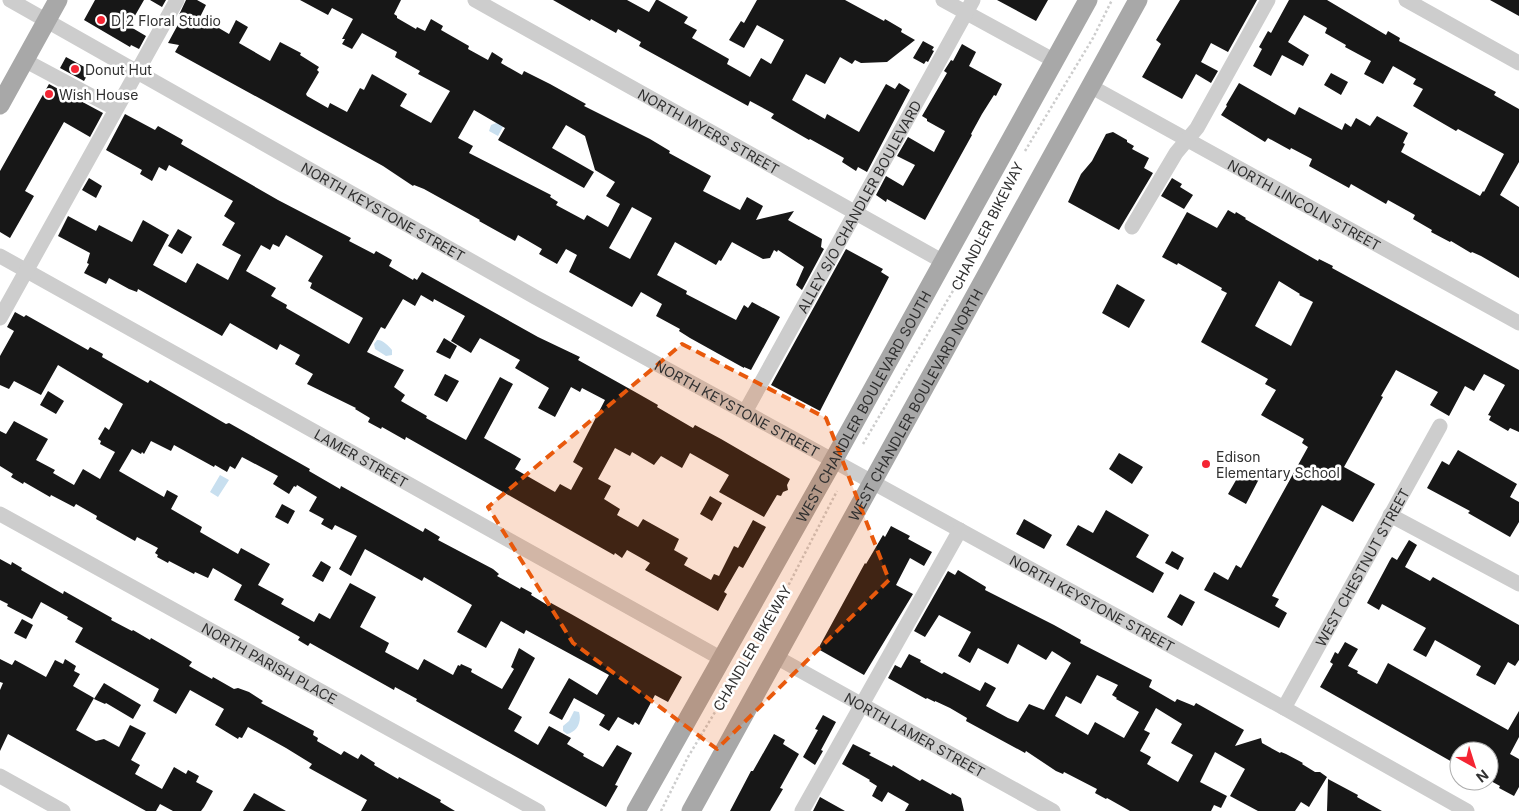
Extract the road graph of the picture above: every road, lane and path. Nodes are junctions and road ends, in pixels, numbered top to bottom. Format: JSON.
{"nodes":[{"id":1,"x":10,"y":0,"type":"edge"},
{"id":2,"x":58,"y":0,"type":"edge"},
{"id":3,"x":177,"y":0,"type":"edge"},
{"id":4,"x":475,"y":0,"type":"edge"},
{"id":5,"x":943,"y":0,"type":"edge"},
{"id":6,"x":1088,"y":0,"type":"edge"},
{"id":7,"x":1112,"y":0,"type":"edge"},
{"id":8,"x":1138,"y":0,"type":"edge"},
{"id":9,"x":1268,"y":0,"type":"edge"},
{"id":10,"x":1406,"y":0,"type":"edge"},
{"id":11,"x":970,"y":6,"type":"edge"},
{"id":12,"x":46,"y":21,"type":"junction"},
{"id":13,"x":24,"y":60,"type":"junction"},
{"id":14,"x":1055,"y":62,"type":"junction"},
{"id":15,"x":1519,"y":63,"type":"edge"},
{"id":16,"x":136,"y":72,"type":"junction"},
{"id":17,"x":1090,"y":86,"type":"junction"},
{"id":18,"x":0,"y":105,"type":"edge"},
{"id":19,"x":116,"y":109,"type":"junction"},
{"id":20,"x":1187,"y":140,"type":"junction"},
{"id":21,"x":1024,"y":153,"type":"dead end"},
{"id":22,"x":1019,"y":161,"type":"dead end"},
{"id":23,"x":856,"y":213,"type":"junction"},
{"id":24,"x":1132,"y":227,"type":"dead end"},
{"id":25,"x":0,"y":256,"type":"edge"},
{"id":26,"x":942,"y":261,"type":"junction"},
{"id":27,"x":26,"y":270,"type":"junction"},
{"id":28,"x":0,"y":318,"type":"edge"},
{"id":29,"x":1519,"y":323,"type":"edge"},
{"id":30,"x":745,"y":412,"type":"junction"},
{"id":31,"x":1440,"y":426,"type":"dead end"},
{"id":32,"x":859,"y":451,"type":"dead end"},
{"id":33,"x":833,"y":460,"type":"junction"},
{"id":34,"x":872,"y":482,"type":"junction"},
{"id":35,"x":839,"y":487,"type":"dead end"},
{"id":36,"x":0,"y":514,"type":"edge"},
{"id":37,"x":1390,"y":515,"type":"junction"},
{"id":38,"x":960,"y":530,"type":"junction"},
{"id":39,"x":1519,"y":584,"type":"edge"},
{"id":40,"x":776,"y":657,"type":"junction"},
{"id":41,"x":722,"y":659,"type":"junction"},
{"id":42,"x":862,"y":704,"type":"junction"},
{"id":43,"x":1284,"y":708,"type":"junction"},
{"id":44,"x":0,"y":776,"type":"edge"},
{"id":45,"x":529,"y":809,"type":"edge"},
{"id":46,"x":63,"y":811,"type":"edge"},
{"id":47,"x":636,"y":811,"type":"edge"},
{"id":48,"x":661,"y":811,"type":"edge"},
{"id":49,"x":691,"y":811,"type":"edge"},
{"id":50,"x":802,"y":811,"type":"edge"},
{"id":51,"x":1053,"y":811,"type":"edge"},
{"id":52,"x":1467,"y":811,"type":"edge"}],
"edges":[{"from":1,"to":12,"type":"street","name":"NORTH KEYSTONE STREET"},
{"from":2,"to":12,"type":"main road"},
{"from":3,"to":16,"type":"street"},
{"from":4,"to":23,"type":"street","name":"NORTH MYERS STREET"},
{"from":5,"to":11,"type":"street"},
{"from":6,"to":14,"type":"main road","name":"WEST CHANDLER BOULEVARD SOUTH"},
{"from":7,"to":21,"type":"path","name":"CHANDLER BIKEWAY"},
{"from":8,"to":17,"type":"main road","name":"WEST CHANDLER BOULEVARD NORTH"},
{"from":9,"to":20,"type":"street"},
{"from":10,"to":15,"type":"street"},
{"from":11,"to":14,"type":"street"},
{"from":11,"to":23,"type":"street","name":"ALLEY S/O CHANDLER BOULEVARD"},
{"from":12,"to":13,"type":"main road"},
{"from":12,"to":16,"type":"street","name":"NORTH KEYSTONE STREET"},
{"from":13,"to":18,"type":"main road"},
{"from":13,"to":19,"type":"street"},
{"from":14,"to":26,"type":"main road","name":"WEST CHANDLER BOULEVARD SOUTH"},
{"from":16,"to":19,"type":"street"},
{"from":16,"to":30,"type":"street","name":"NORTH KEYSTONE STREET"},
{"from":17,"to":20,"type":"street","name":"NORTH LINCOLN STREET"},
{"from":17,"to":34,"type":"main road","name":"WEST CHANDLER BOULEVARD NORTH"},
{"from":19,"to":27,"type":"street"},
{"from":20,"to":24,"type":"street"},
{"from":20,"to":29,"type":"street","name":"NORTH LINCOLN STREET"},
{"from":22,"to":32,"type":"path","name":"CHANDLER BIKEWAY"},
{"from":23,"to":26,"type":"street","name":"NORTH MYERS STREET"},
{"from":23,"to":30,"type":"street","name":"ALLEY S/O CHANDLER BOULEVARD"},
{"from":25,"to":27,"type":"street","name":"LAMER STREET"},
{"from":26,"to":33,"type":"main road","name":"WEST CHANDLER BOULEVARD SOUTH"},
{"from":27,"to":28,"type":"street"},
{"from":27,"to":41,"type":"street","name":"LAMER STREET"},
{"from":30,"to":33,"type":"street","name":"NORTH KEYSTONE STREET"},
{"from":31,"to":37,"type":"street","name":"WEST CHESTNUT STREET"},
{"from":33,"to":34,"type":"street","name":"NORTH KEYSTONE STREET"},
{"from":33,"to":41,"type":"main road","name":"WEST CHANDLER BOULEVARD SOUTH"},
{"from":34,"to":38,"type":"street","name":"NORTH KEYSTONE STREET"},
{"from":34,"to":40,"type":"main road","name":"WEST CHANDLER BOULEVARD NORTH"},
{"from":35,"to":48,"type":"path","name":"CHANDLER BIKEWAY"},
{"from":36,"to":45,"type":"street","name":"NORTH PARISH PLACE"},
{"from":37,"to":39,"type":"street"},
{"from":37,"to":43,"type":"street","name":"WEST CHESTNUT STREET"},
{"from":38,"to":42,"type":"street"},
{"from":38,"to":43,"type":"street","name":"NORTH KEYSTONE STREET"},
{"from":40,"to":42,"type":"street","name":"NORTH LAMER STREET"},
{"from":40,"to":49,"type":"main road","name":"WEST CHANDLER BOULEVARD NORTH"},
{"from":41,"to":47,"type":"main road","name":"WEST CHANDLER BOULEVARD SOUTH"},
{"from":42,"to":50,"type":"street"},
{"from":42,"to":51,"type":"street","name":"NORTH LAMER STREET"},
{"from":43,"to":52,"type":"street","name":"NORTH KEYSTONE STREET"},
{"from":44,"to":46,"type":"street"}]}
